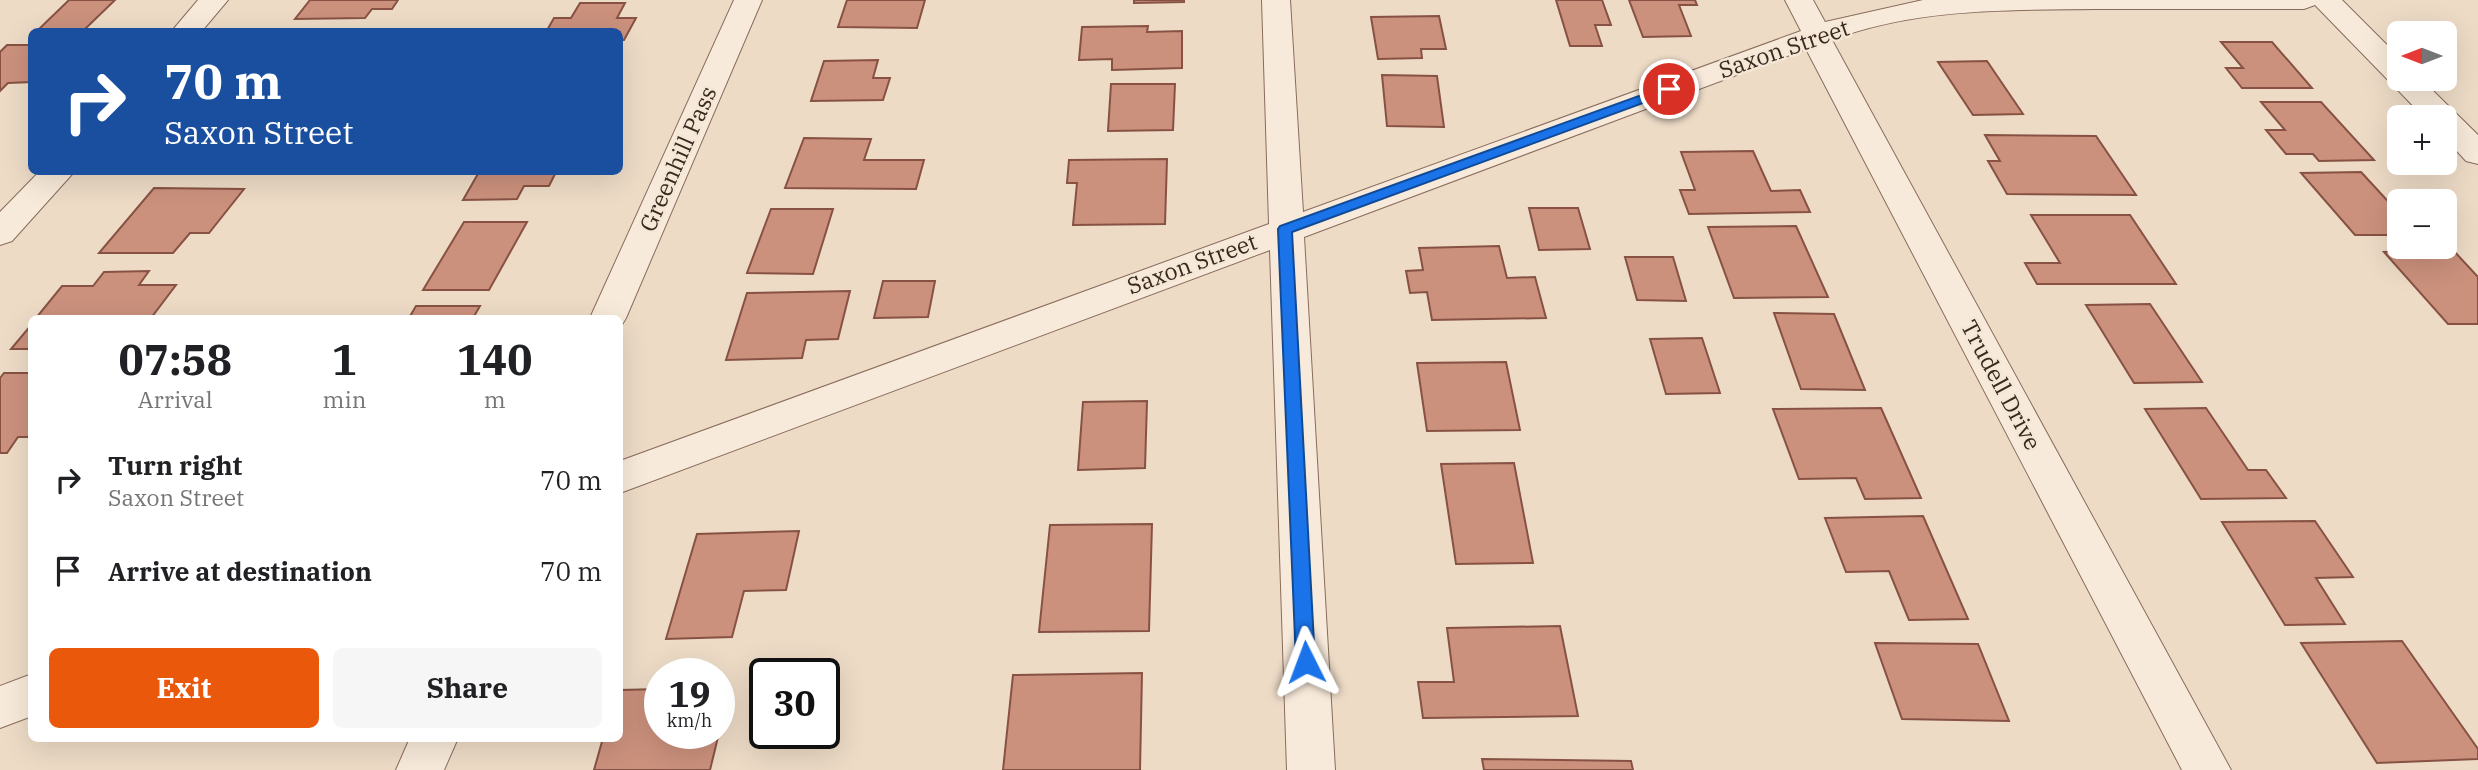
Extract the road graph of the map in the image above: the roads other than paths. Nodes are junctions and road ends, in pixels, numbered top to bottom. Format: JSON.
{"nodes":[{"id":1,"x":214,"y":0,"type":"edge"},
{"id":2,"x":748,"y":0,"type":"edge"},
{"id":3,"x":1276,"y":0,"type":"edge"},
{"id":4,"x":1799,"y":0,"type":"edge"},
{"id":5,"x":2304,"y":0,"type":"edge"},
{"id":6,"x":2326,"y":0,"type":"edge"},
{"id":7,"x":189,"y":28,"type":"edge"},
{"id":8,"x":1817,"y":33,"type":"junction"},
{"id":9,"x":2387,"y":62,"type":"edge"},
{"id":10,"x":2416,"y":91,"type":"edge"},
{"id":11,"x":2429,"y":105,"type":"edge"},
{"id":12,"x":2457,"y":133,"type":"edge"},
{"id":13,"x":2478,"y":154,"type":"edge"},
{"id":14,"x":54,"y":175,"type":"edge"},
{"id":15,"x":1285,"y":229,"type":"junction"},
{"id":16,"x":0,"y":233,"type":"edge"},
{"id":17,"x":609,"y":315,"type":"edge"},
{"id":18,"x":623,"y":476,"type":"edge"},
{"id":19,"x":28,"y":696,"type":"edge"},
{"id":20,"x":0,"y":707,"type":"edge"},
{"id":21,"x":432,"y":742,"type":"edge"},
{"id":22,"x":421,"y":770,"type":"edge"},
{"id":23,"x":1311,"y":770,"type":"edge"},
{"id":24,"x":2207,"y":770,"type":"edge"}],
"edges":[{"from":1,"to":7,"type":"street"},
{"from":2,"to":17,"type":"street","name":"Greenhill Pass"},
{"from":3,"to":15,"type":"street"},
{"from":4,"to":8,"type":"street","name":"Trudell Drive"},
{"from":5,"to":8,"type":"street","name":"Saxon Street"},
{"from":6,"to":9,"type":"street"},
{"from":8,"to":15,"type":"street","name":"Saxon Street"},
{"from":8,"to":24,"type":"street","name":"Trudell Drive"},
{"from":10,"to":11,"type":"street"},
{"from":12,"to":13,"type":"street"},
{"from":14,"to":16,"type":"street"},
{"from":15,"to":18,"type":"street","name":"Saxon Street"},
{"from":15,"to":23,"type":"street"},
{"from":19,"to":20,"type":"street"},
{"from":21,"to":22,"type":"street"}]}
